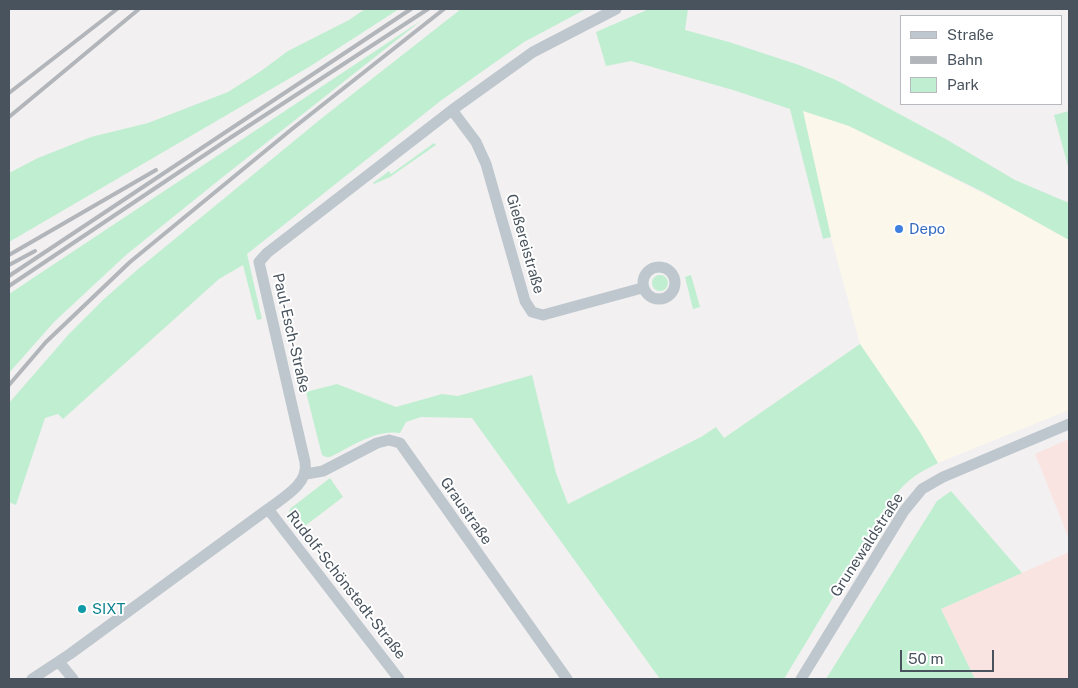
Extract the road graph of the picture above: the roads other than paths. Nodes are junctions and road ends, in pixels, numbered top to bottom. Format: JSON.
{"nodes":[{"id":1,"x":616,"y":9,"type":"edge"},
{"id":2,"x":452,"y":110,"type":"junction"},
{"id":3,"x":642,"y":288,"type":"dead end"},
{"id":4,"x":1069,"y":424,"type":"edge"},
{"id":5,"x":306,"y":474,"type":"junction"},
{"id":6,"x":268,"y":509,"type":"junction"},
{"id":7,"x":59,"y":662,"type":"junction"},
{"id":8,"x":32,"y":679,"type":"edge"},
{"id":9,"x":73,"y":679,"type":"edge"},
{"id":10,"x":400,"y":679,"type":"edge"},
{"id":11,"x":567,"y":679,"type":"edge"},
{"id":12,"x":802,"y":679,"type":"edge"}],
"edges":[{"from":1,"to":2,"type":"street","name":"Paul-Esch-Straße"},
{"from":2,"to":3,"type":"street","name":"Gießereistraße"},
{"from":2,"to":5,"type":"street","name":"Paul-Esch-Straße"},
{"from":4,"to":12,"type":"street","name":"Grunewaldstraße"},
{"from":5,"to":6,"type":"street"},
{"from":5,"to":11,"type":"street","name":"Graustraße"},
{"from":6,"to":7,"type":"street"},
{"from":6,"to":10,"type":"street","name":"Rudolf-Schönstedt-Straße"},
{"from":7,"to":8,"type":"street"},
{"from":7,"to":9,"type":"street"}]}
